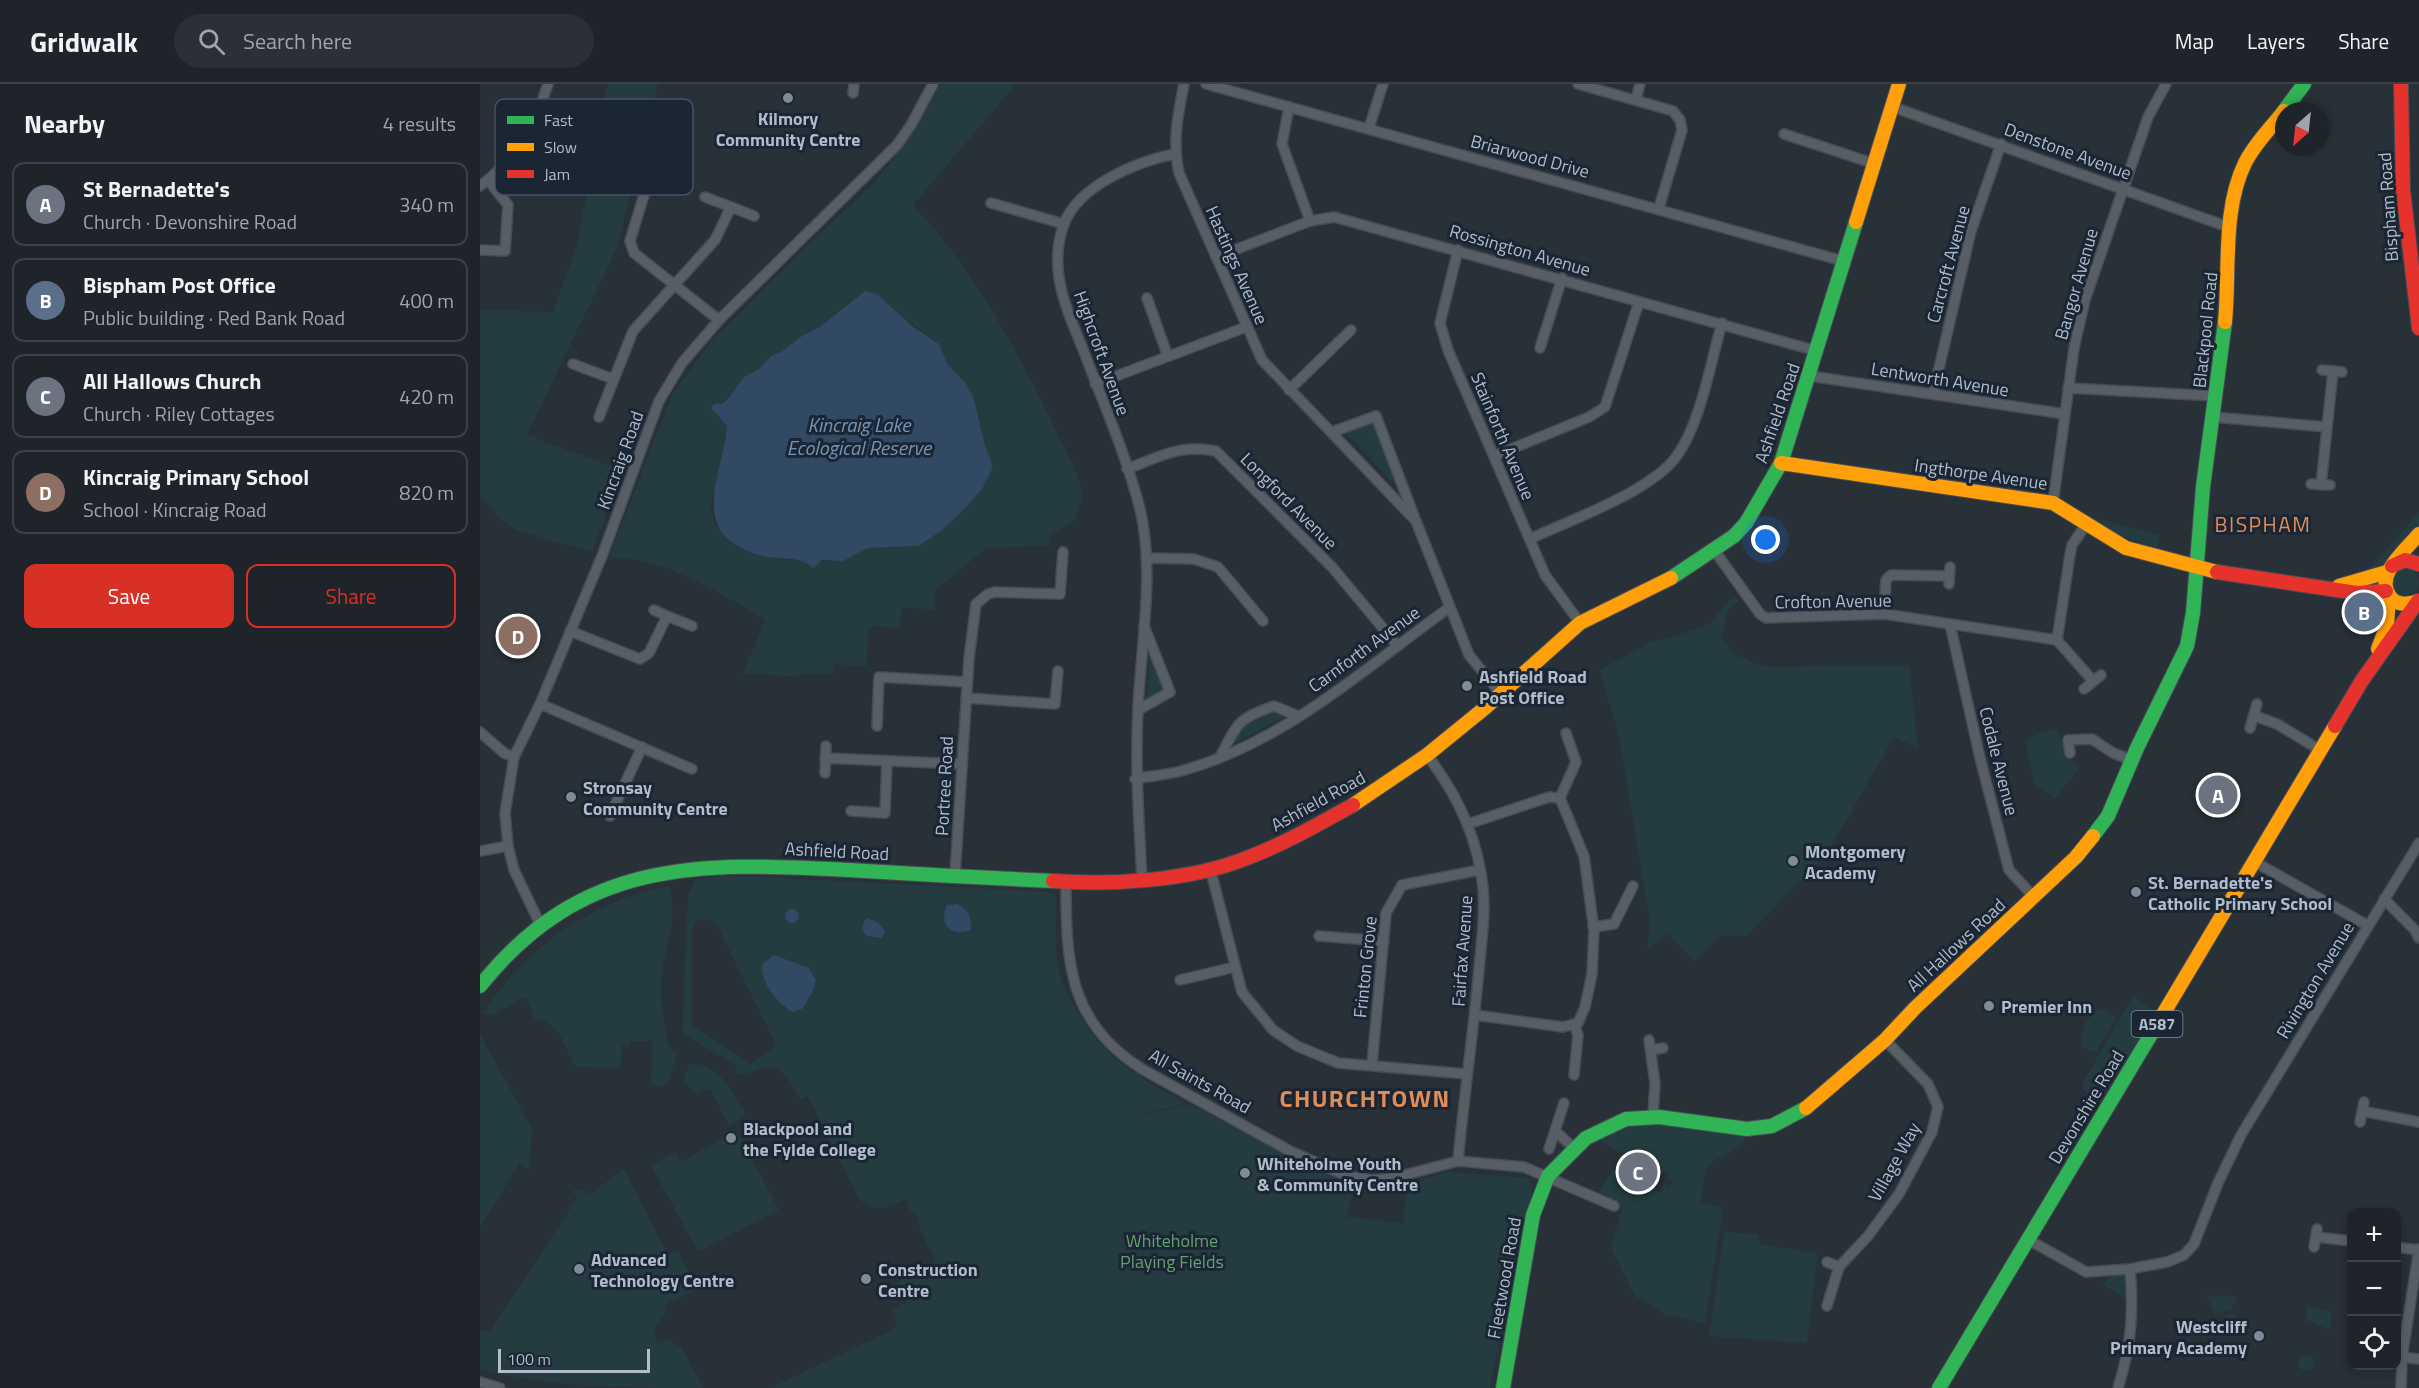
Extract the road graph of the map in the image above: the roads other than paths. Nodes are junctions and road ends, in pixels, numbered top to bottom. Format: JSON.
{"nodes":[{"id":1,"x":548,"y":84,"type":"edge"},
{"id":2,"x":933,"y":84,"type":"edge"},
{"id":3,"x":1184,"y":84,"type":"edge"},
{"id":4,"x":1206,"y":84,"type":"edge"},
{"id":5,"x":1383,"y":84,"type":"edge"},
{"id":6,"x":1578,"y":84,"type":"edge"},
{"id":7,"x":1640,"y":84,"type":"edge"},
{"id":8,"x":1899,"y":84,"type":"edge"},
{"id":9,"x":2165,"y":84,"type":"edge"},
{"id":10,"x":2304,"y":84,"type":"edge"},
{"id":11,"x":2401,"y":84,"type":"edge"},
{"id":12,"x":1238,"y":88,"type":"edge"},
{"id":13,"x":543,"y":99,"type":"edge"},
{"id":14,"x":1636,"y":99,"type":"junction"},
{"id":15,"x":2291,"y":102,"type":"edge"},
{"id":16,"x":1289,"y":107,"type":"junction"},
{"id":17,"x":1893,"y":107,"type":"junction"},
{"id":18,"x":2275,"y":121,"type":"edge"},
{"id":19,"x":1369,"y":128,"type":"junction"},
{"id":20,"x":1784,"y":134,"type":"dead end"},
{"id":21,"x":2001,"y":144,"type":"junction"},
{"id":22,"x":1174,"y":154,"type":"junction"},
{"id":23,"x":1875,"y":164,"type":"junction"},
{"id":24,"x":2122,"y":189,"type":"junction"},
{"id":25,"x":497,"y":195,"type":"edge"},
{"id":26,"x":644,"y":195,"type":"edge"},
{"id":27,"x":705,"y":197,"type":"dead end"},
{"id":28,"x":991,"y":203,"type":"dead end"},
{"id":29,"x":731,"y":207,"type":"junction"},
{"id":30,"x":1659,"y":208,"type":"junction"},
{"id":31,"x":754,"y":216,"type":"dead end"},
{"id":32,"x":1310,"y":221,"type":"junction"},
{"id":33,"x":1064,"y":224,"type":"junction"},
{"id":34,"x":2231,"y":228,"type":"junction"},
{"id":35,"x":480,"y":250,"type":"edge"},
{"id":36,"x":1458,"y":250,"type":"junction"},
{"id":37,"x":1216,"y":257,"type":"junction"},
{"id":38,"x":1844,"y":261,"type":"junction"},
{"id":39,"x":1562,"y":278,"type":"junction"},
{"id":40,"x":674,"y":286,"type":"junction"},
{"id":41,"x":1147,"y":298,"type":"dead end"},
{"id":42,"x":1639,"y":302,"type":"junction"},
{"id":43,"x":719,"y":320,"type":"junction"},
{"id":44,"x":1722,"y":323,"type":"junction"},
{"id":45,"x":1245,"y":327,"type":"junction"},
{"id":46,"x":2419,"y":328,"type":"edge"},
{"id":47,"x":1351,"y":330,"type":"dead end"},
{"id":48,"x":1533,"y":335,"type":"dead end"},
{"id":49,"x":1817,"y":351,"type":"junction"},
{"id":50,"x":1167,"y":354,"type":"junction"},
{"id":51,"x":573,"y":364,"type":"dead end"},
{"id":52,"x":2322,"y":370,"type":"dead end"},
{"id":53,"x":1810,"y":376,"type":"junction"},
{"id":54,"x":613,"y":379,"type":"junction"},
{"id":55,"x":1095,"y":384,"type":"junction"},
{"id":56,"x":2068,"y":388,"type":"junction"},
{"id":57,"x":1289,"y":390,"type":"junction"},
{"id":58,"x":1933,"y":394,"type":"junction"},
{"id":59,"x":2216,"y":396,"type":"junction"},
{"id":60,"x":2065,"y":414,"type":"junction"},
{"id":61,"x":599,"y":417,"type":"dead end"},
{"id":62,"x":2213,"y":417,"type":"junction"},
{"id":63,"x":2328,"y":428,"type":"junction"},
{"id":64,"x":1332,"y":432,"type":"junction"},
{"id":65,"x":1494,"y":456,"type":"junction"},
{"id":66,"x":1781,"y":464,"type":"junction"},
{"id":67,"x":1127,"y":470,"type":"junction"},
{"id":68,"x":2311,"y":484,"type":"dead end"},
{"id":69,"x":2053,"y":503,"type":"junction"},
{"id":70,"x":1416,"y":521,"type":"junction"},
{"id":71,"x":2086,"y":523,"type":"junction"},
{"id":72,"x":2419,"y":534,"type":"edge"},
{"id":73,"x":1530,"y":539,"type":"junction"},
{"id":74,"x":1714,"y":550,"type":"junction"},
{"id":75,"x":1063,"y":552,"type":"dead end"},
{"id":76,"x":1146,"y":558,"type":"junction"},
{"id":77,"x":2419,"y":564,"type":"edge"},
{"id":78,"x":2198,"y":567,"type":"junction"},
{"id":79,"x":2390,"y":569,"type":"junction"},
{"id":80,"x":1950,"y":576,"type":"dead end"},
{"id":81,"x":2325,"y":588,"type":"junction"},
{"id":82,"x":2388,"y":593,"type":"junction"},
{"id":83,"x":2419,"y":601,"type":"edge"},
{"id":84,"x":1450,"y":607,"type":"junction"},
{"id":85,"x":654,"y":610,"type":"dead end"},
{"id":86,"x":1884,"y":614,"type":"junction"},
{"id":87,"x":667,"y":616,"type":"junction"},
{"id":88,"x":1263,"y":621,"type":"dead end"},
{"id":89,"x":1580,"y":623,"type":"junction"},
{"id":90,"x":1950,"y":624,"type":"junction"},
{"id":91,"x":1143,"y":625,"type":"junction"},
{"id":92,"x":692,"y":626,"type":"dead end"},
{"id":93,"x":570,"y":631,"type":"junction"},
{"id":94,"x":2057,"y":640,"type":"junction"},
{"id":95,"x":1397,"y":645,"type":"junction"},
{"id":96,"x":2375,"y":660,"type":"junction"},
{"id":97,"x":1058,"y":671,"type":"dead end"},
{"id":98,"x":967,"y":682,"type":"junction"},
{"id":99,"x":2085,"y":689,"type":"dead end"},
{"id":100,"x":1501,"y":694,"type":"junction"},
{"id":101,"x":966,"y":698,"type":"junction"},
{"id":102,"x":540,"y":704,"type":"junction"},
{"id":103,"x":2258,"y":704,"type":"dead end"},
{"id":104,"x":1138,"y":710,"type":"junction"},
{"id":105,"x":1298,"y":716,"type":"junction"},
{"id":106,"x":2255,"y":716,"type":"junction"},
{"id":107,"x":877,"y":726,"type":"dead end"},
{"id":108,"x":2250,"y":728,"type":"dead end"},
{"id":109,"x":480,"y":732,"type":"edge"},
{"id":110,"x":1566,"y":733,"type":"dead end"},
{"id":111,"x":826,"y":746,"type":"dead end"},
{"id":112,"x":642,"y":747,"type":"junction"},
{"id":113,"x":2320,"y":750,"type":"junction"},
{"id":114,"x":2070,"y":753,"type":"dead end"},
{"id":115,"x":1221,"y":755,"type":"junction"},
{"id":116,"x":1426,"y":755,"type":"junction"},
{"id":117,"x":514,"y":757,"type":"junction"},
{"id":118,"x":825,"y":758,"type":"junction"},
{"id":119,"x":2132,"y":760,"type":"junction"},
{"id":120,"x":888,"y":761,"type":"junction"},
{"id":121,"x":961,"y":764,"type":"junction"},
{"id":122,"x":692,"y":769,"type":"dead end"},
{"id":123,"x":825,"y":772,"type":"dead end"},
{"id":124,"x":1135,"y":779,"type":"junction"},
{"id":125,"x":1560,"y":798,"type":"junction"},
{"id":126,"x":851,"y":811,"type":"dead end"},
{"id":127,"x":610,"y":816,"type":"dead end"},
{"id":128,"x":1468,"y":824,"type":"junction"},
{"id":129,"x":2419,"y":843,"type":"edge"},
{"id":130,"x":508,"y":846,"type":"junction"},
{"id":131,"x":480,"y":851,"type":"edge"},
{"id":132,"x":2253,"y":861,"type":"junction"},
{"id":133,"x":1210,"y":868,"type":"junction"},
{"id":134,"x":1480,"y":870,"type":"junction"},
{"id":135,"x":954,"y":875,"type":"junction"},
{"id":136,"x":1142,"y":880,"type":"junction"},
{"id":137,"x":1066,"y":882,"type":"junction"},
{"id":138,"x":1633,"y":886,"type":"dead end"},
{"id":139,"x":2034,"y":897,"type":"junction"},
{"id":140,"x":2385,"y":899,"type":"junction"},
{"id":141,"x":540,"y":924,"type":"junction"},
{"id":142,"x":2367,"y":925,"type":"junction"},
{"id":143,"x":1593,"y":927,"type":"junction"},
{"id":144,"x":1319,"y":936,"type":"dead end"},
{"id":145,"x":2419,"y":938,"type":"edge"},
{"id":146,"x":1384,"y":941,"type":"junction"},
{"id":147,"x":1235,"y":967,"type":"junction"},
{"id":148,"x":1180,"y":980,"type":"dead end"},
{"id":149,"x":480,"y":986,"type":"edge"},
{"id":150,"x":1475,"y":1015,"type":"junction"},
{"id":151,"x":1574,"y":1024,"type":"junction"},
{"id":152,"x":1885,"y":1040,"type":"junction"},
{"id":153,"x":1663,"y":1048,"type":"dead end"},
{"id":154,"x":1372,"y":1064,"type":"junction"},
{"id":155,"x":1577,"y":1072,"type":"dead end"},
{"id":156,"x":1467,"y":1074,"type":"junction"},
{"id":157,"x":1564,"y":1103,"type":"dead end"},
{"id":158,"x":1653,"y":1116,"type":"junction"},
{"id":159,"x":2360,"y":1122,"type":"dead end"},
{"id":160,"x":2419,"y":1122,"type":"edge"},
{"id":161,"x":1555,"y":1131,"type":"junction"},
{"id":162,"x":1549,"y":1149,"type":"dead end"},
{"id":163,"x":1574,"y":1149,"type":"junction"},
{"id":164,"x":1458,"y":1161,"type":"junction"},
{"id":165,"x":1548,"y":1176,"type":"junction"},
{"id":166,"x":1614,"y":1206,"type":"dead end"},
{"id":167,"x":2029,"y":1240,"type":"junction"},
{"id":168,"x":2347,"y":1240,"type":"edge"},
{"id":169,"x":2314,"y":1247,"type":"dead end"},
{"id":170,"x":2401,"y":1247,"type":"edge"},
{"id":171,"x":2419,"y":1249,"type":"edge"},
{"id":172,"x":1827,"y":1262,"type":"dead end"},
{"id":173,"x":1839,"y":1267,"type":"junction"},
{"id":174,"x":2130,"y":1269,"type":"junction"},
{"id":175,"x":1827,"y":1306,"type":"dead end"},
{"id":176,"x":2402,"y":1357,"type":"junction"},
{"id":177,"x":2419,"y":1359,"type":"edge"},
{"id":178,"x":480,"y":1382,"type":"edge"},
{"id":179,"x":500,"y":1388,"type":"edge"},
{"id":180,"x":1503,"y":1388,"type":"edge"},
{"id":181,"x":1940,"y":1388,"type":"edge"},
{"id":182,"x":2118,"y":1388,"type":"edge"},
{"id":183,"x":2401,"y":1388,"type":"edge"}],
"edges":[{"from":1,"to":13,"type":"street"},
{"from":2,"to":43,"type":"street","name":"Kincraig Road"},
{"from":3,"to":22,"type":"street","name":"Hastings Avenue"},
{"from":4,"to":12,"type":"street","name":"Briarwood Drive"},
{"from":5,"to":19,"type":"street"},
{"from":6,"to":14,"type":"street"},
{"from":7,"to":14,"type":"street"},
{"from":8,"to":17,"type":"street","name":"Ashfield Road"},
{"from":9,"to":24,"type":"street","name":"Bangor Avenue"},
{"from":10,"to":15,"type":"street","name":"Blackpool Road"},
{"from":11,"to":46,"type":"street","name":"Bispham Road"},
{"from":12,"to":16,"type":"street","name":"Briarwood Drive"},
{"from":14,"to":30,"type":"street"},
{"from":16,"to":19,"type":"street","name":"Briarwood Drive"},
{"from":16,"to":32,"type":"street"},
{"from":17,"to":21,"type":"street","name":"Denstone Avenue"},
{"from":17,"to":23,"type":"street","name":"Ashfield Road"},
{"from":18,"to":34,"type":"street","name":"Blackpool Road"},
{"from":19,"to":30,"type":"street","name":"Briarwood Drive"},
{"from":20,"to":23,"type":"street"},
{"from":21,"to":24,"type":"street","name":"Denstone Avenue"},
{"from":21,"to":58,"type":"street","name":"Carcroft Avenue"},
{"from":22,"to":33,"type":"street","name":"Highcroft Avenue"},
{"from":22,"to":37,"type":"street","name":"Hastings Avenue"},
{"from":23,"to":38,"type":"street","name":"Ashfield Road"},
{"from":24,"to":34,"type":"street","name":"Denstone Avenue"},
{"from":24,"to":56,"type":"street","name":"Bangor Avenue"},
{"from":25,"to":35,"type":"street"},
{"from":26,"to":40,"type":"street"},
{"from":27,"to":29,"type":"street"},
{"from":28,"to":33,"type":"street"},
{"from":29,"to":31,"type":"street"},
{"from":29,"to":40,"type":"street"},
{"from":30,"to":38,"type":"street","name":"Briarwood Drive"},
{"from":32,"to":36,"type":"street","name":"Rossington Avenue"},
{"from":32,"to":37,"type":"street","name":"Rossington Avenue"},
{"from":33,"to":55,"type":"street","name":"Highcroft Avenue"},
{"from":34,"to":59,"type":"street","name":"Blackpool Road"},
{"from":36,"to":39,"type":"street","name":"Rossington Avenue"},
{"from":36,"to":65,"type":"street","name":"Stainforth Avenue"},
{"from":37,"to":45,"type":"street","name":"Hastings Avenue"},
{"from":38,"to":49,"type":"street","name":"Ashfield Road"},
{"from":39,"to":42,"type":"street","name":"Rossington Avenue"},
{"from":39,"to":48,"type":"street"},
{"from":40,"to":43,"type":"street"},
{"from":40,"to":54,"type":"street"},
{"from":41,"to":50,"type":"street"},
{"from":42,"to":44,"type":"street","name":"Rossington Avenue"},
{"from":42,"to":65,"type":"street"},
{"from":43,"to":93,"type":"street","name":"Kincraig Road"},
{"from":44,"to":49,"type":"street","name":"Rossington Avenue"},
{"from":44,"to":73,"type":"street"},
{"from":45,"to":50,"type":"street"},
{"from":45,"to":57,"type":"street","name":"Hastings Avenue"},
{"from":47,"to":57,"type":"street"},
{"from":49,"to":53,"type":"street","name":"Ashfield Road"},
{"from":50,"to":55,"type":"street"},
{"from":51,"to":54,"type":"street"},
{"from":52,"to":63,"type":"street"},
{"from":53,"to":58,"type":"street","name":"Lentworth Avenue"},
{"from":53,"to":66,"type":"street","name":"Ashfield Road"},
{"from":54,"to":61,"type":"street"},
{"from":55,"to":67,"type":"street","name":"Highcroft Avenue"},
{"from":56,"to":59,"type":"street"},
{"from":56,"to":60,"type":"street","name":"Bangor Avenue"},
{"from":57,"to":64,"type":"street","name":"Hastings Avenue"},
{"from":58,"to":60,"type":"street","name":"Lentworth Avenue"},
{"from":59,"to":62,"type":"street","name":"Blackpool Road"},
{"from":60,"to":69,"type":"street","name":"Bangor Avenue"},
{"from":62,"to":63,"type":"street"},
{"from":62,"to":78,"type":"street","name":"Blackpool Road"},
{"from":63,"to":68,"type":"street"},
{"from":64,"to":70,"type":"street","name":"Hastings Avenue"},
{"from":64,"to":70,"type":"street","name":"Hastings Avenue"},
{"from":65,"to":73,"type":"street","name":"Stainforth Avenue"},
{"from":66,"to":69,"type":"street","name":"Ingthorpe Avenue"},
{"from":66,"to":74,"type":"street","name":"Ashfield Road"},
{"from":67,"to":76,"type":"street","name":"Highcroft Avenue"},
{"from":67,"to":95,"type":"street","name":"Longford Avenue"},
{"from":69,"to":71,"type":"street","name":"Ingthorpe Avenue"},
{"from":70,"to":84,"type":"street","name":"Hastings Avenue"},
{"from":71,"to":78,"type":"street","name":"Ingthorpe Avenue"},
{"from":71,"to":94,"type":"street"},
{"from":72,"to":79,"type":"street"},
{"from":73,"to":89,"type":"street","name":"Stainforth Avenue"},
{"from":74,"to":86,"type":"street","name":"Crofton Avenue"},
{"from":74,"to":89,"type":"street","name":"Ashfield Road"},
{"from":75,"to":98,"type":"street","name":"Portree Road"},
{"from":76,"to":88,"type":"street"},
{"from":76,"to":91,"type":"street","name":"Highcroft Avenue"},
{"from":77,"to":79,"type":"street"},
{"from":78,"to":81,"type":"street","name":"Ingthorpe Avenue"},
{"from":78,"to":119,"type":"street","name":"All Hallows Road"},
{"from":79,"to":81,"type":"street"},
{"from":79,"to":82,"type":"street","number":"A587"},
{"from":80,"to":86,"type":"street"},
{"from":81,"to":82,"type":"street"},
{"from":82,"to":83,"type":"street","number":"A587"},
{"from":82,"to":96,"type":"street","name":"Devonshire Road","number":"A587"},
{"from":83,"to":96,"type":"street","name":"Devonshire Road","number":"A587"},
{"from":84,"to":95,"type":"street","name":"Carnforth Avenue"},
{"from":84,"to":100,"type":"street","name":"Hastings Avenue"},
{"from":85,"to":87,"type":"street"},
{"from":86,"to":90,"type":"street","name":"Crofton Avenue"},
{"from":87,"to":92,"type":"street"},
{"from":87,"to":93,"type":"street"},
{"from":89,"to":100,"type":"street","name":"Ashfield Road"},
{"from":90,"to":94,"type":"street","name":"Crofton Avenue"},
{"from":90,"to":139,"type":"street","name":"Codale Avenue"},
{"from":91,"to":104,"type":"street","name":"Highcroft Avenue"},
{"from":91,"to":104,"type":"street","name":"Highcroft Avenue"},
{"from":93,"to":102,"type":"street","name":"Kincraig Road"},
{"from":94,"to":99,"type":"street"},
{"from":95,"to":105,"type":"street","name":"Carnforth Avenue"},
{"from":96,"to":113,"type":"street","name":"Devonshire Road","number":"A587"},
{"from":97,"to":101,"type":"street"},
{"from":98,"to":101,"type":"street","name":"Portree Road"},
{"from":98,"to":107,"type":"street"},
{"from":100,"to":116,"type":"street","name":"Ashfield Road"},
{"from":101,"to":121,"type":"street","name":"Portree Road"},
{"from":102,"to":112,"type":"street"},
{"from":102,"to":117,"type":"street","name":"Kincraig Road"},
{"from":103,"to":106,"type":"street"},
{"from":104,"to":124,"type":"street","name":"Highcroft Avenue"},
{"from":105,"to":115,"type":"street","name":"Carnforth Avenue"},
{"from":105,"to":115,"type":"street"},
{"from":106,"to":108,"type":"street"},
{"from":106,"to":113,"type":"street"},
{"from":109,"to":117,"type":"street"},
{"from":110,"to":125,"type":"street"},
{"from":111,"to":118,"type":"street"},
{"from":112,"to":122,"type":"street"},
{"from":112,"to":127,"type":"street"},
{"from":113,"to":132,"type":"street","name":"Devonshire Road","number":"A587"},
{"from":114,"to":119,"type":"street"},
{"from":115,"to":124,"type":"street","name":"Carnforth Avenue"},
{"from":116,"to":128,"type":"street","name":"Fairfax Avenue"},
{"from":116,"to":133,"type":"street","name":"Ashfield Road"},
{"from":117,"to":130,"type":"street","name":"Kincraig Road"},
{"from":118,"to":120,"type":"street"},
{"from":118,"to":123,"type":"street"},
{"from":119,"to":139,"type":"street","name":"All Hallows Road"},
{"from":120,"to":121,"type":"street"},
{"from":120,"to":126,"type":"street"},
{"from":121,"to":135,"type":"street","name":"Portree Road"},
{"from":124,"to":136,"type":"street","name":"Highcroft Avenue"},
{"from":125,"to":128,"type":"street"},
{"from":125,"to":143,"type":"street"},
{"from":128,"to":134,"type":"street","name":"Fairfax Avenue"},
{"from":129,"to":140,"type":"street","name":"Rivington Avenue"},
{"from":130,"to":131,"type":"street"},
{"from":130,"to":141,"type":"street","name":"Kincraig Road"},
{"from":132,"to":142,"type":"street"},
{"from":132,"to":167,"type":"street","name":"Devonshire Road","number":"A587"},
{"from":133,"to":136,"type":"street","name":"Ashfield Road"},
{"from":133,"to":147,"type":"street"},
{"from":134,"to":146,"type":"street","name":"Frinton Grove"},
{"from":134,"to":150,"type":"street","name":"Fairfax Avenue"},
{"from":135,"to":137,"type":"street","name":"Ashfield Road"},
{"from":135,"to":141,"type":"street","name":"Ashfield Road"},
{"from":136,"to":137,"type":"street","name":"Ashfield Road"},
{"from":137,"to":164,"type":"street","name":"All Saints Road"},
{"from":138,"to":143,"type":"street"},
{"from":139,"to":152,"type":"street","name":"All Hallows Road"},
{"from":140,"to":142,"type":"street","name":"Rivington Avenue"},
{"from":140,"to":145,"type":"street"},
{"from":141,"to":149,"type":"street","name":"Ashfield Road"},
{"from":142,"to":174,"type":"street","name":"Rivington Avenue"},
{"from":143,"to":151,"type":"street"},
{"from":144,"to":146,"type":"street"},
{"from":146,"to":154,"type":"street","name":"Frinton Grove"},
{"from":147,"to":148,"type":"street"},
{"from":147,"to":154,"type":"street"},
{"from":150,"to":151,"type":"street"},
{"from":150,"to":156,"type":"street","name":"Fairfax Avenue"},
{"from":151,"to":155,"type":"street"},
{"from":152,"to":158,"type":"street","name":"All Hallows Road"},
{"from":152,"to":173,"type":"street","name":"Village Way"},
{"from":153,"to":158,"type":"street"},
{"from":154,"to":156,"type":"street"},
{"from":156,"to":164,"type":"street","name":"Fairfax Avenue"},
{"from":157,"to":161,"type":"street"},
{"from":158,"to":163,"type":"street","name":"All Hallows Road"},
{"from":159,"to":160,"type":"street"},
{"from":161,"to":162,"type":"street"},
{"from":161,"to":163,"type":"street"},
{"from":163,"to":165,"type":"street","name":"All Hallows Road"},
{"from":164,"to":165,"type":"street","name":"All Saints Road"},
{"from":165,"to":166,"type":"street","name":"All Saints Road"},
{"from":165,"to":180,"type":"street","name":"Fleetwood Road"},
{"from":167,"to":174,"type":"street","name":"Rivington Avenue"},
{"from":167,"to":181,"type":"street","name":"Devonshire Road","number":"A587"},
{"from":168,"to":169,"type":"street"},
{"from":170,"to":171,"type":"street"},
{"from":171,"to":176,"type":"street"},
{"from":172,"to":173,"type":"street"},
{"from":173,"to":175,"type":"street","name":"Village Way"},
{"from":174,"to":182,"type":"street"},
{"from":176,"to":177,"type":"street"},
{"from":176,"to":183,"type":"street"},
{"from":178,"to":179,"type":"street"}]}
